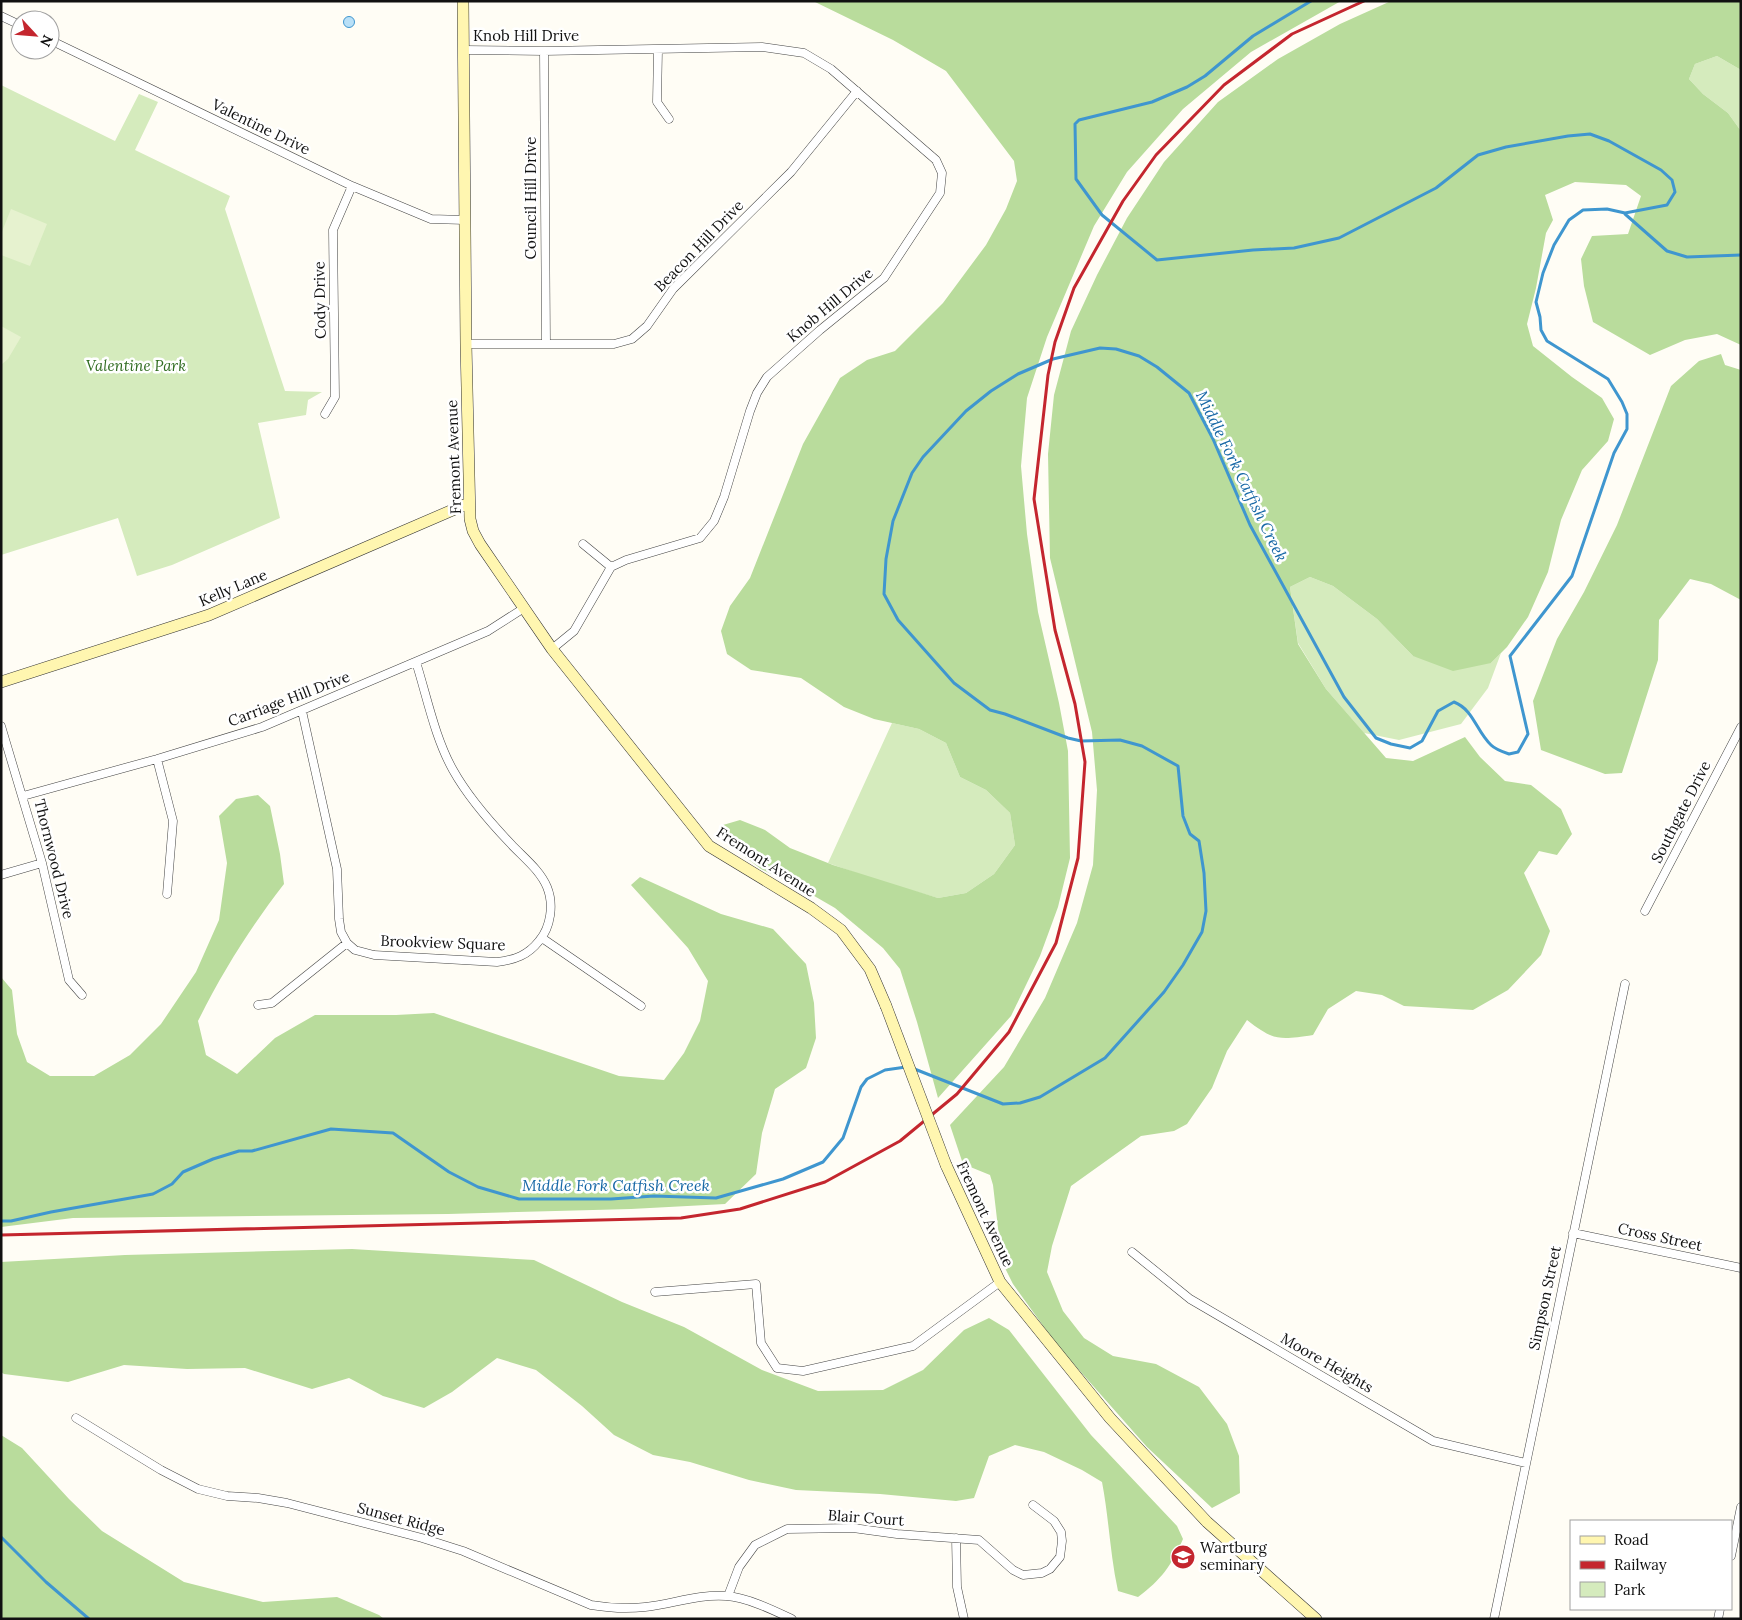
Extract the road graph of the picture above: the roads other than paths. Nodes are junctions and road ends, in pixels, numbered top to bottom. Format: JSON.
{"nodes":[{"id":1,"x":463,"y":1,"type":"edge"},
{"id":2,"x":60,"y":45,"type":"edge"},
{"id":3,"x":464,"y":50,"type":"junction"},
{"id":4,"x":658,"y":50,"type":"junction"},
{"id":5,"x":544,"y":51,"type":"junction"},
{"id":6,"x":857,"y":91,"type":"junction"},
{"id":7,"x":669,"y":119,"type":"dead end"},
{"id":8,"x":352,"y":186,"type":"junction"},
{"id":9,"x":465,"y":220,"type":"junction"},
{"id":10,"x":466,"y":344,"type":"junction"},
{"id":11,"x":546,"y":344,"type":"junction"},
{"id":12,"x":325,"y":414,"type":"dead end"},
{"id":13,"x":470,"y":503,"type":"junction"},
{"id":14,"x":583,"y":544,"type":"dead end"},
{"id":15,"x":611,"y":567,"type":"junction"},
{"id":16,"x":524,"y":608,"type":"junction"},
{"id":17,"x":552,"y":649,"type":"junction"},
{"id":18,"x":416,"y":662,"type":"junction"},
{"id":19,"x":1,"y":682,"type":"edge"},
{"id":20,"x":302,"y":711,"type":"junction"},
{"id":21,"x":1,"y":726,"type":"edge"},
{"id":22,"x":1741,"y":726,"type":"edge"},
{"id":23,"x":157,"y":759,"type":"junction"},
{"id":24,"x":23,"y":796,"type":"junction"},
{"id":25,"x":42,"y":863,"type":"junction"},
{"id":26,"x":1,"y":875,"type":"edge"},
{"id":27,"x":167,"y":894,"type":"dead end"},
{"id":28,"x":1646,"y":911,"type":"dead end"},
{"id":29,"x":542,"y":938,"type":"junction"},
{"id":30,"x":346,"y":943,"type":"junction"},
{"id":31,"x":1625,"y":984,"type":"dead end"},
{"id":32,"x":82,"y":995,"type":"dead end"},
{"id":33,"x":258,"y":1005,"type":"dead end"},
{"id":34,"x":642,"y":1006,"type":"dead end"},
{"id":35,"x":1573,"y":1233,"type":"junction"},
{"id":36,"x":1132,"y":1252,"type":"dead end"},
{"id":37,"x":1741,"y":1268,"type":"edge"},
{"id":38,"x":1000,"y":1282,"type":"junction"},
{"id":39,"x":655,"y":1292,"type":"dead end"},
{"id":40,"x":76,"y":1418,"type":"dead end"},
{"id":41,"x":1526,"y":1463,"type":"junction"},
{"id":42,"x":1033,"y":1505,"type":"dead end"},
{"id":43,"x":1741,"y":1507,"type":"edge"},
{"id":44,"x":956,"y":1538,"type":"junction"},
{"id":45,"x":1732,"y":1551,"type":"edge"},
{"id":46,"x":728,"y":1596,"type":"junction"},
{"id":47,"x":792,"y":1619,"type":"edge"},
{"id":48,"x":964,"y":1619,"type":"edge"},
{"id":49,"x":1316,"y":1619,"type":"edge"},
{"id":50,"x":1494,"y":1619,"type":"edge"}],
"edges":[{"from":1,"to":3,"type":"main road","name":"Fremont Avenue"},
{"from":2,"to":8,"type":"street","name":"Valentine Drive"},
{"from":3,"to":5,"type":"street","name":"Knob Hill Drive"},
{"from":3,"to":9,"type":"main road","name":"Fremont Avenue"},
{"from":4,"to":5,"type":"street","name":"Knob Hill Drive"},
{"from":4,"to":6,"type":"street","name":"Knob Hill Drive"},
{"from":4,"to":7,"type":"street"},
{"from":5,"to":11,"type":"street","name":"Council Hill Drive"},
{"from":6,"to":11,"type":"street","name":"Beacon Hill Drive"},
{"from":6,"to":15,"type":"street","name":"Knob Hill Drive"},
{"from":8,"to":9,"type":"street","name":"Valentine Drive"},
{"from":8,"to":12,"type":"street","name":"Cody Drive"},
{"from":9,"to":10,"type":"main road","name":"Fremont Avenue"},
{"from":10,"to":11,"type":"street","name":"Beacon Hill Drive"},
{"from":10,"to":13,"type":"main road","name":"Fremont Avenue"},
{"from":13,"to":16,"type":"main road","name":"Fremont Avenue"},
{"from":13,"to":19,"type":"main road","name":"Kelly Lane"},
{"from":14,"to":15,"type":"street"},
{"from":15,"to":17,"type":"street"},
{"from":16,"to":17,"type":"main road","name":"Fremont Avenue"},
{"from":16,"to":18,"type":"street","name":"Carriage Hill Drive"},
{"from":17,"to":38,"type":"main road","name":"Fremont Avenue","bridge":true},
{"from":18,"to":20,"type":"street","name":"Carriage Hill Drive"},
{"from":18,"to":29,"type":"street","name":"Brookview Square"},
{"from":20,"to":23,"type":"street","name":"Carriage Hill Drive"},
{"from":20,"to":30,"type":"street"},
{"from":21,"to":24,"type":"street","name":"Thornwood Drive"},
{"from":22,"to":28,"type":"street","name":"Southgate Drive"},
{"from":23,"to":24,"type":"street","name":"Carriage Hill Drive"},
{"from":23,"to":27,"type":"street"},
{"from":24,"to":25,"type":"street","name":"Thornwood Drive"},
{"from":25,"to":26,"type":"street"},
{"from":25,"to":32,"type":"street","name":"Thornwood Drive"},
{"from":29,"to":30,"type":"street","name":"Brookview Square"},
{"from":29,"to":34,"type":"street"},
{"from":30,"to":33,"type":"street"},
{"from":31,"to":35,"type":"street","name":"Simpson Street"},
{"from":35,"to":37,"type":"street","name":"Cross Street"},
{"from":35,"to":41,"type":"street","name":"Simpson Street"},
{"from":36,"to":41,"type":"street","name":"Moore Heights"},
{"from":38,"to":39,"type":"street"},
{"from":38,"to":49,"type":"main road","name":"Fremont Avenue"},
{"from":40,"to":46,"type":"street","name":"Sunset Ridge"},
{"from":41,"to":50,"type":"street","name":"Simpson Street"},
{"from":42,"to":44,"type":"street","name":"Blair Court"},
{"from":43,"to":45,"type":"street"},
{"from":44,"to":46,"type":"street","name":"Blair Court"},
{"from":44,"to":48,"type":"street"},
{"from":46,"to":47,"type":"street","name":"Sunset Ridge"}]}
